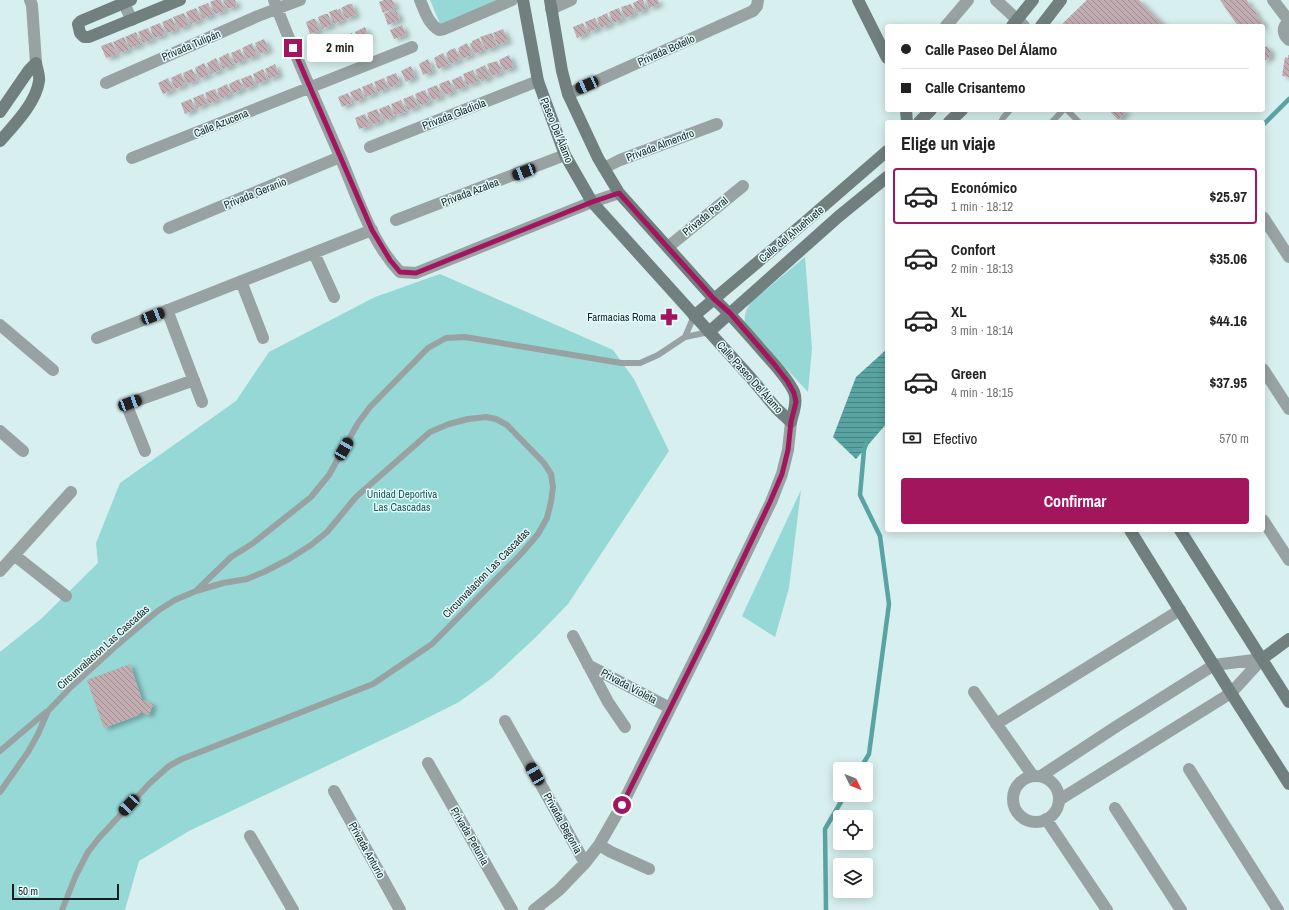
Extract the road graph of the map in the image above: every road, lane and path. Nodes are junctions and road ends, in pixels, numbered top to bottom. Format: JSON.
{"nodes":[{"id":1,"x":30,"y":0,"type":"edge"},
{"id":2,"x":180,"y":0,"type":"edge"},
{"id":3,"x":300,"y":0,"type":"edge"},
{"id":4,"x":420,"y":0,"type":"edge"},
{"id":5,"x":512,"y":0,"type":"edge"},
{"id":6,"x":523,"y":0,"type":"edge"},
{"id":7,"x":572,"y":0,"type":"edge"},
{"id":8,"x":758,"y":0,"type":"edge"},
{"id":9,"x":858,"y":0,"type":"edge"},
{"id":10,"x":968,"y":0,"type":"edge"},
{"id":11,"x":996,"y":0,"type":"edge"},
{"id":12,"x":1034,"y":0,"type":"edge"},
{"id":13,"x":1061,"y":0,"type":"edge"},
{"id":14,"x":1273,"y":0,"type":"edge"},
{"id":15,"x":125,"y":1,"type":"edge"},
{"id":16,"x":275,"y":4,"type":"edge"},
{"id":17,"x":550,"y":5,"type":"edge"},
{"id":18,"x":132,"y":20,"type":"junction"},
{"id":19,"x":1289,"y":21,"type":"edge"},
{"id":20,"x":948,"y":24,"type":"edge"},
{"id":21,"x":1018,"y":24,"type":"edge"},
{"id":22,"x":1043,"y":24,"type":"edge"},
{"id":23,"x":1289,"y":40,"type":"edge"},
{"id":24,"x":412,"y":47,"type":"dead end"},
{"id":25,"x":885,"y":54,"type":"edge"},
{"id":26,"x":36,"y":63,"type":"junction"},
{"id":27,"x":538,"y":81,"type":"junction"},
{"id":28,"x":106,"y":82,"type":"dead end"},
{"id":29,"x":310,"y":88,"type":"junction"},
{"id":30,"x":568,"y":94,"type":"junction"},
{"id":31,"x":0,"y":112,"type":"edge"},
{"id":32,"x":960,"y":112,"type":"edge"},
{"id":33,"x":1008,"y":112,"type":"edge"},
{"id":34,"x":1061,"y":112,"type":"edge"},
{"id":35,"x":1069,"y":112,"type":"edge"},
{"id":36,"x":951,"y":120,"type":"edge"},
{"id":37,"x":1002,"y":120,"type":"edge"},
{"id":38,"x":1054,"y":120,"type":"edge"},
{"id":39,"x":1077,"y":120,"type":"edge"},
{"id":40,"x":717,"y":124,"type":"dead end"},
{"id":41,"x":0,"y":141,"type":"edge"},
{"id":42,"x":370,"y":147,"type":"dead end"},
{"id":43,"x":885,"y":153,"type":"edge"},
{"id":44,"x":565,"y":155,"type":"junction"},
{"id":45,"x":340,"y":157,"type":"junction"},
{"id":46,"x":132,"y":158,"type":"dead end"},
{"id":47,"x":604,"y":168,"type":"junction"},
{"id":48,"x":885,"y":179,"type":"edge"},
{"id":49,"x":743,"y":186,"type":"dead end"},
{"id":50,"x":619,"y":193,"type":"junction"},
{"id":51,"x":592,"y":202,"type":"junction"},
{"id":52,"x":396,"y":220,"type":"dead end"},
{"id":53,"x":1265,"y":220,"type":"edge"},
{"id":54,"x":169,"y":228,"type":"dead end"},
{"id":55,"x":372,"y":230,"type":"junction"},
{"id":56,"x":668,"y":247,"type":"junction"},
{"id":57,"x":314,"y":253,"type":"junction"},
{"id":58,"x":1289,"y":257,"type":"edge"},
{"id":59,"x":241,"y":281,"type":"junction"},
{"id":60,"x":334,"y":296,"type":"dead end"},
{"id":61,"x":714,"y":299,"type":"junction"},
{"id":62,"x":167,"y":310,"type":"junction"},
{"id":63,"x":730,"y":313,"type":"junction"},
{"id":64,"x":694,"y":316,"type":"junction"},
{"id":65,"x":0,"y":326,"type":"edge"},
{"id":66,"x":709,"y":332,"type":"junction"},
{"id":67,"x":97,"y":338,"type":"dead end"},
{"id":68,"x":263,"y":338,"type":"dead end"},
{"id":69,"x":685,"y":338,"type":"junction"},
{"id":70,"x":53,"y":370,"type":"dead end"},
{"id":71,"x":1265,"y":372,"type":"edge"},
{"id":72,"x":194,"y":380,"type":"junction"},
{"id":73,"x":202,"y":402,"type":"dead end"},
{"id":74,"x":1289,"y":409,"type":"edge"},
{"id":75,"x":791,"y":422,"type":"junction"},
{"id":76,"x":0,"y":431,"type":"edge"},
{"id":77,"x":23,"y":451,"type":"dead end"},
{"id":78,"x":145,"y":451,"type":"dead end"},
{"id":79,"x":71,"y":492,"type":"dead end"},
{"id":80,"x":1265,"y":523,"type":"edge"},
{"id":81,"x":1131,"y":532,"type":"edge"},
{"id":82,"x":1181,"y":532,"type":"edge"},
{"id":83,"x":14,"y":555,"type":"junction"},
{"id":84,"x":1289,"y":560,"type":"edge"},
{"id":85,"x":0,"y":572,"type":"edge"},
{"id":86,"x":196,"y":591,"type":"junction"},
{"id":87,"x":66,"y":596,"type":"dead end"},
{"id":88,"x":1180,"y":610,"type":"junction"},
{"id":89,"x":573,"y":636,"type":"dead end"},
{"id":90,"x":1289,"y":639,"type":"edge"},
{"id":91,"x":1262,"y":659,"type":"junction"},
{"id":92,"x":588,"y":664,"type":"junction"},
{"id":93,"x":1214,"y":665,"type":"junction"},
{"id":94,"x":974,"y":692,"type":"dead end"},
{"id":95,"x":1230,"y":693,"type":"junction"},
{"id":96,"x":1289,"y":702,"type":"edge"},
{"id":97,"x":670,"y":708,"type":"junction"},
{"id":98,"x":48,"y":711,"type":"junction"},
{"id":99,"x":505,"y":720,"type":"dead end"},
{"id":100,"x":996,"y":724,"type":"junction"},
{"id":101,"x":625,"y":727,"type":"dead end"},
{"id":102,"x":0,"y":751,"type":"edge"},
{"id":103,"x":428,"y":763,"type":"dead end"},
{"id":104,"x":1189,"y":769,"type":"dead end"},
{"id":105,"x":1037,"y":776,"type":"junction"},
{"id":106,"x":1289,"y":784,"type":"edge"},
{"id":107,"x":334,"y":791,"type":"dead end"},
{"id":108,"x":0,"y":792,"type":"edge"},
{"id":109,"x":1058,"y":800,"type":"junction"},
{"id":110,"x":1115,"y":808,"type":"dead end"},
{"id":111,"x":1046,"y":819,"type":"junction"},
{"id":112,"x":250,"y":836,"type":"dead end"},
{"id":113,"x":599,"y":845,"type":"junction"},
{"id":114,"x":585,"y":863,"type":"junction"},
{"id":115,"x":649,"y":869,"type":"dead end"},
{"id":116,"x":62,"y":910,"type":"edge"},
{"id":117,"x":293,"y":910,"type":"edge"},
{"id":118,"x":400,"y":910,"type":"edge"},
{"id":119,"x":512,"y":910,"type":"edge"},
{"id":120,"x":534,"y":910,"type":"edge"},
{"id":121,"x":1107,"y":910,"type":"edge"},
{"id":122,"x":1181,"y":910,"type":"edge"},
{"id":123,"x":1278,"y":910,"type":"edge"}],
"edges":[{"from":1,"to":26,"type":"street"},
{"from":2,"to":18,"type":"street"},
{"from":3,"to":16,"type":"street","name":"Privada Tulipán"},
{"from":4,"to":5,"type":"street"},
{"from":6,"to":27,"type":"street","name":"Paseo Del Álamo"},
{"from":7,"to":17,"type":"street"},
{"from":8,"to":30,"type":"street","name":"Privada Botello"},
{"from":9,"to":25,"type":"street"},
{"from":10,"to":20,"type":"street"},
{"from":11,"to":21,"type":"street"},
{"from":12,"to":21,"type":"street"},
{"from":13,"to":22,"type":"street"},
{"from":14,"to":19,"type":"street"},
{"from":15,"to":18,"type":"street"},
{"from":15,"to":18,"type":"street"},
{"from":16,"to":28,"type":"street","name":"Privada Tulipán"},
{"from":16,"to":29,"type":"street"},
{"from":17,"to":30,"type":"street"},
{"from":19,"to":23,"type":"street"},
{"from":24,"to":29,"type":"street","name":"Calle Azucena"},
{"from":26,"to":31,"type":"street"},
{"from":26,"to":41,"type":"street"},
{"from":27,"to":42,"type":"street","name":"Privada Gladiola"},
{"from":27,"to":44,"type":"street","name":"Paseo Del Álamo"},
{"from":29,"to":45,"type":"street"},
{"from":29,"to":46,"type":"street","name":"Calle Azucena"},
{"from":30,"to":47,"type":"street"},
{"from":32,"to":36,"type":"street"},
{"from":33,"to":37,"type":"lane"},
{"from":34,"to":38,"type":"lane"},
{"from":35,"to":39,"type":"lane"},
{"from":40,"to":47,"type":"street","name":"Privada Almendro"},
{"from":43,"to":61,"type":"street","name":"Calle del Ahuehuete"},
{"from":44,"to":51,"type":"street","name":"Paseo Del Álamo"},
{"from":44,"to":52,"type":"street","name":"Privada Azalea"},
{"from":45,"to":54,"type":"street","name":"Privada Geranio"},
{"from":45,"to":55,"type":"street"},
{"from":47,"to":50,"type":"street"},
{"from":48,"to":63,"type":"street","name":"Calle del Ahuehuete"},
{"from":49,"to":56,"type":"street","name":"Privada Peral"},
{"from":50,"to":51,"type":"street"},
{"from":50,"to":56,"type":"street"},
{"from":51,"to":55,"type":"street"},
{"from":51,"to":64,"type":"street","name":"Paseo Del Álamo"},
{"from":53,"to":58,"type":"street"},
{"from":55,"to":57,"type":"street"},
{"from":56,"to":61,"type":"street"},
{"from":57,"to":59,"type":"street"},
{"from":57,"to":60,"type":"street"},
{"from":59,"to":62,"type":"street"},
{"from":59,"to":68,"type":"street"},
{"from":61,"to":63,"type":"street"},
{"from":61,"to":64,"type":"street","name":"Calle del Ahuehuete"},
{"from":62,"to":67,"type":"street"},
{"from":62,"to":72,"type":"street"},
{"from":63,"to":66,"type":"street","name":"Calle del Ahuehuete"},
{"from":63,"to":75,"type":"street","name":"Calle Paseo Del Álamo"},
{"from":64,"to":66,"type":"street","name":"Paseo Del Álamo"},
{"from":64,"to":69,"type":"lane"},
{"from":65,"to":70,"type":"street"},
{"from":66,"to":69,"type":"lane"},
{"from":66,"to":75,"type":"street","name":"Calle Paseo Del Álamo"},
{"from":69,"to":86,"type":"lane"},
{"from":71,"to":74,"type":"street"},
{"from":72,"to":73,"type":"street"},
{"from":72,"to":78,"type":"street"},
{"from":75,"to":97,"type":"street","name":"Calle Paseo Del Álamo"},
{"from":76,"to":77,"type":"street"},
{"from":79,"to":83,"type":"street"},
{"from":80,"to":84,"type":"street"},
{"from":81,"to":88,"type":"street"},
{"from":82,"to":91,"type":"street"},
{"from":83,"to":85,"type":"street"},
{"from":83,"to":87,"type":"street"},
{"from":86,"to":98,"type":"lane","name":"Circunvalacion Las Cascadas"},
{"from":86,"to":116,"type":"lane","name":"Circunvalacion Las Cascadas"},
{"from":88,"to":93,"type":"street"},
{"from":88,"to":100,"type":"street"},
{"from":89,"to":92,"type":"street","name":"Privada Violeta"},
{"from":90,"to":91,"type":"street"},
{"from":91,"to":93,"type":"street"},
{"from":91,"to":95,"type":"street"},
{"from":91,"to":96,"type":"street"},
{"from":92,"to":97,"type":"street","name":"Privada Violeta"},
{"from":92,"to":101,"type":"street","name":"Privada Violeta"},
{"from":93,"to":95,"type":"street"},
{"from":93,"to":105,"type":"street"},
{"from":94,"to":100,"type":"street"},
{"from":95,"to":106,"type":"street"},
{"from":95,"to":109,"type":"street"},
{"from":97,"to":113,"type":"street","name":"Calle Paseo Del Álamo"},
{"from":98,"to":102,"type":"lane"},
{"from":98,"to":108,"type":"lane","name":"Circunvalacion Las Cascadas"},
{"from":99,"to":114,"type":"street","name":"Privada Begonia"},
{"from":100,"to":105,"type":"street"},
{"from":103,"to":119,"type":"street","name":"Privada Petunia"},
{"from":104,"to":123,"type":"street"},
{"from":105,"to":109,"type":"street"},
{"from":105,"to":111,"type":"street"},
{"from":107,"to":118,"type":"street","name":"Privada Anturio"},
{"from":109,"to":111,"type":"street"},
{"from":110,"to":122,"type":"street"},
{"from":111,"to":121,"type":"street"},
{"from":112,"to":117,"type":"street"},
{"from":113,"to":114,"type":"street","name":"Calle Paseo Del Álamo"},
{"from":113,"to":115,"type":"street"},
{"from":114,"to":120,"type":"street","name":"Calle Paseo Del Álamo"}]}
